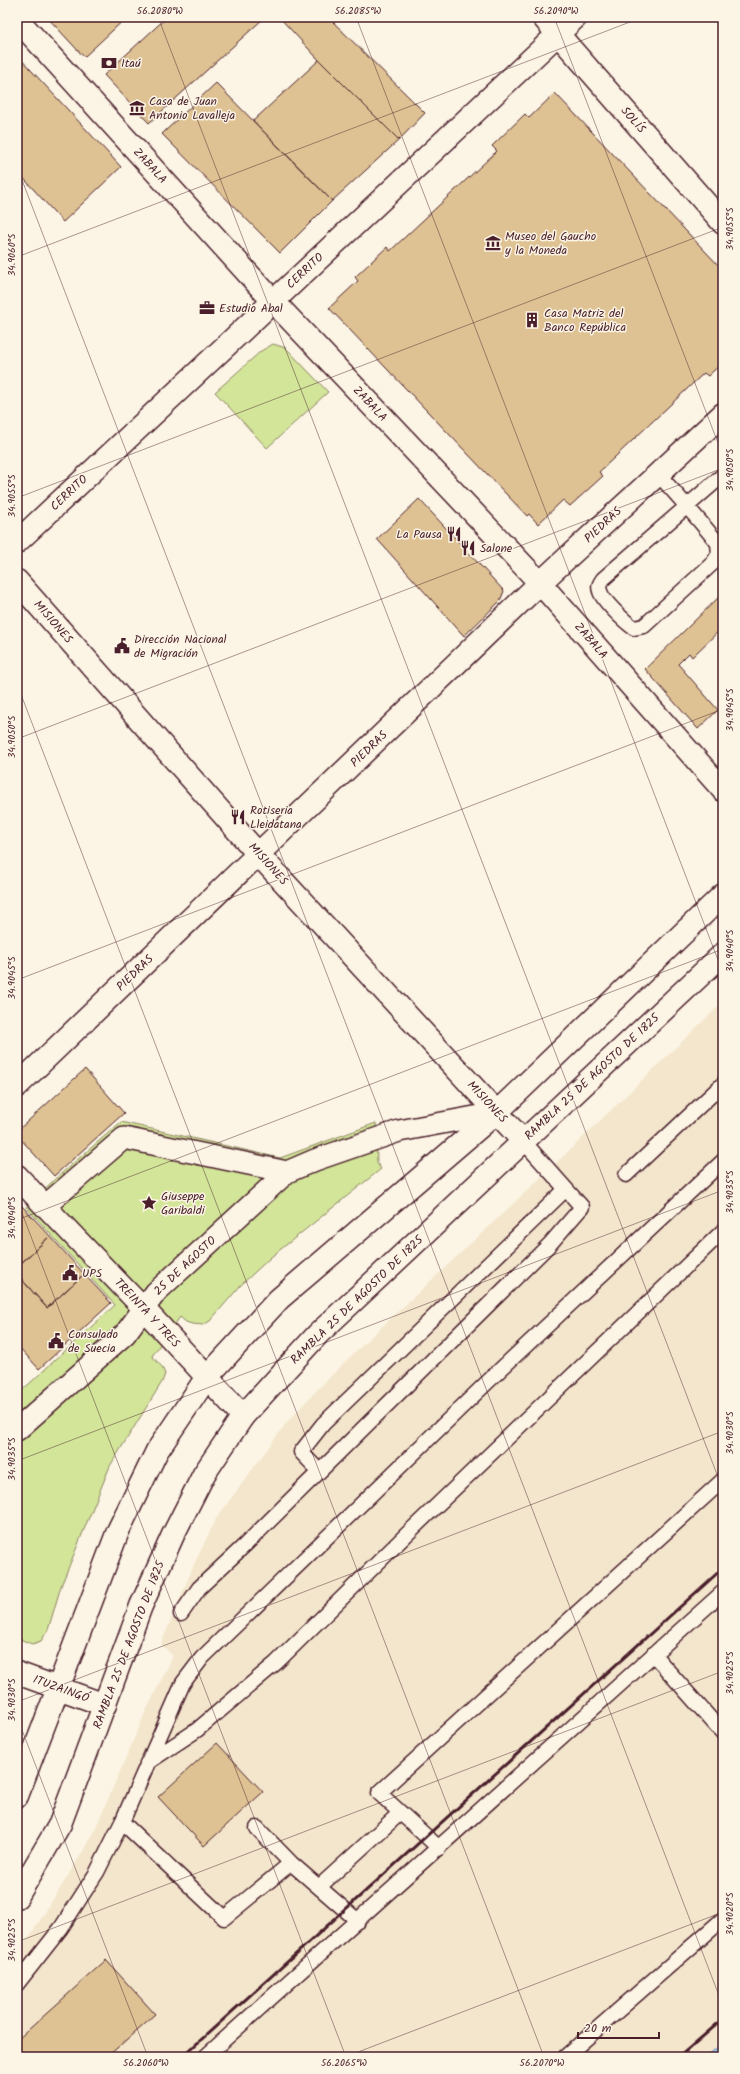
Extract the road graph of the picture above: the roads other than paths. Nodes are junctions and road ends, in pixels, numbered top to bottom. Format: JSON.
{"nodes":[{"id":1,"x":543,"y":17,"type":"edge"},
{"id":2,"x":576,"y":17,"type":"edge"},
{"id":3,"x":17,"y":19,"type":"edge"},
{"id":4,"x":558,"y":34,"type":"junction"},
{"id":5,"x":723,"y":223,"type":"edge"},
{"id":6,"x":273,"y":301,"type":"junction"},
{"id":7,"x":723,"y":414,"type":"edge"},
{"id":8,"x":658,"y":474,"type":"junction"},
{"id":9,"x":723,"y":475,"type":"edge"},
{"id":10,"x":688,"y":507,"type":"junction"},
{"id":11,"x":17,"y":542,"type":"edge"},
{"id":12,"x":17,"y":581,"type":"edge"},
{"id":13,"x":540,"y":583,"type":"junction"},
{"id":14,"x":723,"y":790,"type":"edge"},
{"id":15,"x":259,"y":854,"type":"junction"},
{"id":16,"x":723,"y":895,"type":"edge"},
{"id":17,"x":723,"y":954,"type":"edge"},
{"id":18,"x":723,"y":1084,"type":"edge"},
{"id":19,"x":17,"y":1086,"type":"edge"},
{"id":20,"x":496,"y":1113,"type":"junction"},
{"id":21,"x":524,"y":1142,"type":"junction"},
{"id":22,"x":723,"y":1161,"type":"edge"},
{"id":23,"x":287,"y":1172,"type":"junction"},
{"id":24,"x":626,"y":1175,"type":"dead end"},
{"id":25,"x":17,"y":1176,"type":"edge"},
{"id":26,"x":566,"y":1190,"type":"junction"},
{"id":27,"x":45,"y":1206,"type":"junction"},
{"id":28,"x":723,"y":1231,"type":"edge"},
{"id":29,"x":143,"y":1308,"type":"junction"},
{"id":30,"x":207,"y":1377,"type":"junction"},
{"id":31,"x":243,"y":1416,"type":"junction"},
{"id":32,"x":17,"y":1430,"type":"edge"},
{"id":33,"x":319,"y":1471,"type":"junction"},
{"id":34,"x":723,"y":1480,"type":"edge"},
{"id":35,"x":723,"y":1592,"type":"edge"},
{"id":36,"x":181,"y":1614,"type":"dead end"},
{"id":37,"x":653,"y":1654,"type":"junction"},
{"id":38,"x":17,"y":1673,"type":"edge"},
{"id":39,"x":58,"y":1689,"type":"junction"},
{"id":40,"x":105,"y":1705,"type":"junction"},
{"id":41,"x":723,"y":1733,"type":"edge"},
{"id":42,"x":148,"y":1763,"type":"junction"},
{"id":43,"x":17,"y":1796,"type":"edge"},
{"id":44,"x":400,"y":1813,"type":"junction"},
{"id":45,"x":122,"y":1822,"type":"junction"},
{"id":46,"x":257,"y":1828,"type":"dead end"},
{"id":47,"x":439,"y":1848,"type":"junction"},
{"id":48,"x":291,"y":1863,"type":"junction"},
{"id":49,"x":319,"y":1888,"type":"junction"},
{"id":50,"x":17,"y":1897,"type":"edge"},
{"id":51,"x":723,"y":1919,"type":"edge"},
{"id":52,"x":358,"y":1921,"type":"junction"},
{"id":53,"x":17,"y":1984,"type":"edge"},
{"id":54,"x":205,"y":2057,"type":"edge"},
{"id":55,"x":565,"y":2057,"type":"edge"}],
"edges":[{"from":1,"to":4,"type":"street","name":"SOLÍS"},
{"from":2,"to":4,"type":"street","name":"CERRITO"},
{"from":3,"to":6,"type":"street","name":"ZABALA"},
{"from":4,"to":5,"type":"street","name":"SOLÍS"},
{"from":4,"to":6,"type":"street","name":"CERRITO"},
{"from":6,"to":11,"type":"street","name":"CERRITO"},
{"from":6,"to":13,"type":"street","name":"ZABALA"},
{"from":7,"to":8,"type":"street","name":"PIEDRAS"},
{"from":8,"to":10,"type":"lane"},
{"from":8,"to":13,"type":"street","name":"PIEDRAS"},
{"from":9,"to":10,"type":"lane"},
{"from":10,"to":10,"type":"lane"},
{"from":12,"to":15,"type":"street","name":"MISIONES"},
{"from":13,"to":14,"type":"street","name":"ZABALA"},
{"from":13,"to":15,"type":"street","name":"PIEDRAS"},
{"from":15,"to":19,"type":"street","name":"PIEDRAS"},
{"from":15,"to":20,"type":"street","name":"MISIONES"},
{"from":16,"to":20,"type":"street"},
{"from":17,"to":21,"type":"street","name":"RAMBLA 25 DE AGOSTO DE 1825"},
{"from":18,"to":24,"type":"lane"},
{"from":20,"to":21,"type":"street","name":"MISIONES"},
{"from":20,"to":23,"type":"street","name":"25 DE AGOSTO"},
{"from":20,"to":30,"type":"street"},
{"from":21,"to":26,"type":"lane"},
{"from":21,"to":31,"type":"street","name":"RAMBLA 25 DE AGOSTO DE 1825"},
{"from":22,"to":42,"type":"lane"},
{"from":23,"to":27,"type":"street"},
{"from":23,"to":29,"type":"street","name":"25 DE AGOSTO"},
{"from":25,"to":27,"type":"street","name":"TREINTA Y TRES"},
{"from":26,"to":33,"type":"lane"},
{"from":26,"to":33,"type":"lane"},
{"from":27,"to":29,"type":"street","name":"TREINTA Y TRES"},
{"from":28,"to":42,"type":"lane"},
{"from":29,"to":30,"type":"street","name":"TREINTA Y TRES"},
{"from":29,"to":32,"type":"street","name":"25 DE AGOSTO"},
{"from":30,"to":31,"type":"street","name":"TREINTA Y TRES"},
{"from":30,"to":39,"type":"street"},
{"from":31,"to":40,"type":"street","name":"RAMBLA 25 DE AGOSTO DE 1825"},
{"from":33,"to":36,"type":"lane"},
{"from":34,"to":44,"type":"lane"},
{"from":35,"to":37,"type":"lane"},
{"from":37,"to":41,"type":"lane"},
{"from":37,"to":47,"type":"lane"},
{"from":38,"to":39,"type":"street","name":"ITUZAINGÓ"},
{"from":39,"to":40,"type":"street","name":"ITUZAINGÓ"},
{"from":39,"to":43,"type":"street"},
{"from":40,"to":50,"type":"street","name":"RAMBLA 25 DE AGOSTO DE 1825"},
{"from":42,"to":45,"type":"lane"},
{"from":44,"to":47,"type":"lane"},
{"from":44,"to":49,"type":"lane"},
{"from":45,"to":48,"type":"lane"},
{"from":45,"to":53,"type":"lane"},
{"from":46,"to":48,"type":"lane"},
{"from":47,"to":52,"type":"lane"},
{"from":48,"to":49,"type":"lane"},
{"from":49,"to":52,"type":"lane"},
{"from":51,"to":55,"type":"lane"},
{"from":52,"to":54,"type":"lane"}]}
